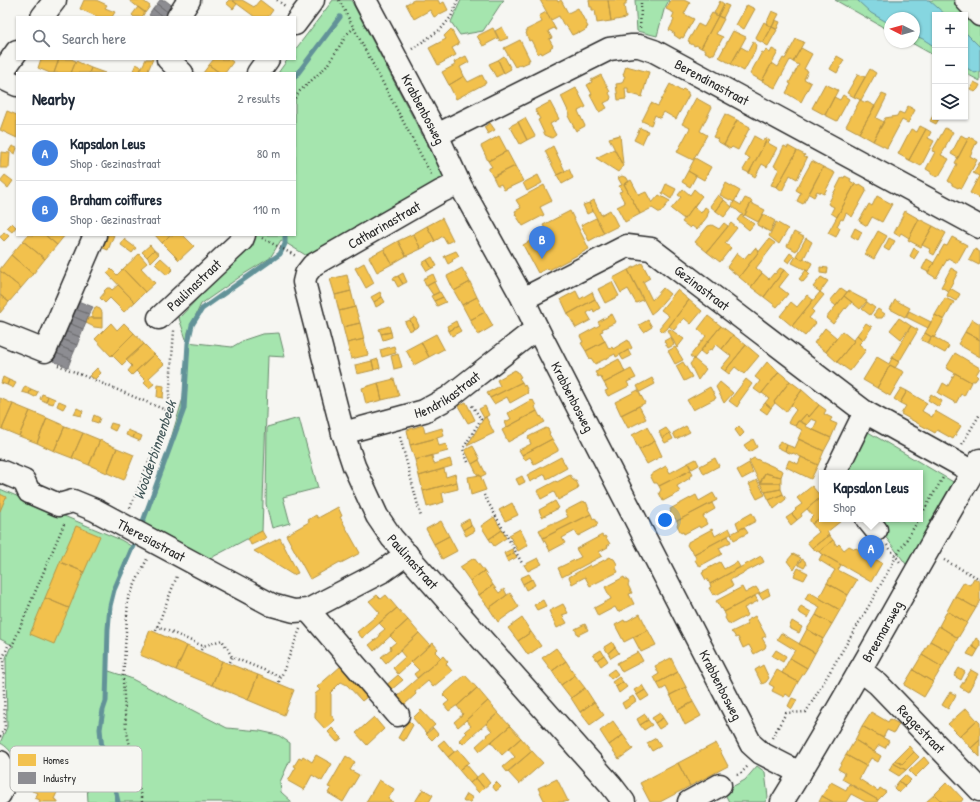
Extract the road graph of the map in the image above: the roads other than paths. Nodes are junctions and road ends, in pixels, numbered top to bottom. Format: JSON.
{"nodes":[{"id":1,"x":190,"y":0,"type":"edge"},
{"id":2,"x":313,"y":0,"type":"edge"},
{"id":3,"x":365,"y":0,"type":"edge"},
{"id":4,"x":966,"y":0,"type":"edge"},
{"id":5,"x":980,"y":15,"type":"edge"},
{"id":6,"x":179,"y":16,"type":"edge"},
{"id":7,"x":296,"y":23,"type":"edge"},
{"id":8,"x":16,"y":52,"type":"edge"},
{"id":9,"x":169,"y":60,"type":"edge"},
{"id":10,"x":267,"y":60,"type":"edge"},
{"id":11,"x":181,"y":72,"type":"edge"},
{"id":12,"x":259,"y":72,"type":"edge"},
{"id":13,"x":0,"y":76,"type":"edge"},
{"id":14,"x":16,"y":84,"type":"edge"},
{"id":15,"x":437,"y":135,"type":"junction"},
{"id":16,"x":449,"y":188,"type":"junction"},
{"id":17,"x":980,"y":227,"type":"edge"},
{"id":18,"x":95,"y":236,"type":"edge"},
{"id":19,"x":244,"y":236,"type":"edge"},
{"id":20,"x":311,"y":268,"type":"joint"},
{"id":21,"x":523,"y":299,"type":"junction"},
{"id":22,"x":159,"y":318,"type":"dead end"},
{"id":23,"x":537,"y":328,"type":"junction"},
{"id":24,"x":0,"y":333,"type":"edge"},
{"id":25,"x":865,"y":412,"type":"junction"},
{"id":26,"x":343,"y":433,"type":"junction"},
{"id":27,"x":976,"y":466,"type":"edge"},
{"id":28,"x":836,"y":470,"type":"edge"},
{"id":29,"x":0,"y":471,"type":"edge"},
{"id":30,"x":407,"y":554,"type":"junction"},
{"id":31,"x":308,"y":610,"type":"junction"},
{"id":32,"x":860,"y":670,"type":"junction"},
{"id":33,"x":398,"y":715,"type":"dead end"},
{"id":34,"x":0,"y":762,"type":"edge"},
{"id":35,"x":800,"y":773,"type":"junction"},
{"id":36,"x":720,"y":785,"type":"road end"},
{"id":37,"x":980,"y":790,"type":"edge"},
{"id":38,"x":0,"y":794,"type":"edge"},
{"id":39,"x":624,"y":802,"type":"edge"},
{"id":40,"x":689,"y":802,"type":"edge"},
{"id":41,"x":782,"y":802,"type":"edge"}],
"edges":[{"from":1,"to":6,"type":"street"},
{"from":2,"to":7,"type":"street"},
{"from":3,"to":15,"type":"street","name":"Krabbenbosweg"},
{"from":4,"to":5,"type":"street"},
{"from":8,"to":13,"type":"street"},
{"from":9,"to":11,"type":"street"},
{"from":10,"to":12,"type":"street"},
{"from":13,"to":14,"type":"street"},
{"from":15,"to":16,"type":"street","name":"Krabbenbosweg"},
{"from":15,"to":17,"type":"street","name":"Berendinastraat"},
{"from":16,"to":20,"type":"street","name":"Catharinastraat"},
{"from":16,"to":21,"type":"street","name":"Krabbenbosweg"},
{"from":18,"to":24,"type":"street"},
{"from":19,"to":22,"type":"street","name":"Paulinastraat"},
{"from":20,"to":26,"type":"street","name":"Paulinastraat"},
{"from":21,"to":23,"type":"street","name":"Krabbenbosweg"},
{"from":21,"to":25,"type":"street","name":"Gezinastraat"},
{"from":23,"to":26,"type":"street","name":"Hendrikastraat"},
{"from":23,"to":35,"type":"street","name":"Krabbenbosweg"},
{"from":25,"to":27,"type":"street","name":"Gezinastraat"},
{"from":25,"to":28,"type":"street"},
{"from":26,"to":30,"type":"street","name":"Paulinastraat"},
{"from":27,"to":32,"type":"street","name":"Breemarsweg"},
{"from":29,"to":31,"type":"street","name":"Theresiastraat"},
{"from":30,"to":31,"type":"street","name":"Theresiastraat"},
{"from":30,"to":39,"type":"street","name":"Paulinastraat"},
{"from":31,"to":33,"type":"street"},
{"from":32,"to":35,"type":"street","name":"Breemarsweg"},
{"from":32,"to":37,"type":"street","name":"Reggestraat"},
{"from":34,"to":38,"type":"street"},
{"from":35,"to":41,"type":"street","name":"Breemarsweg"},
{"from":36,"to":40,"type":"street"}]}
